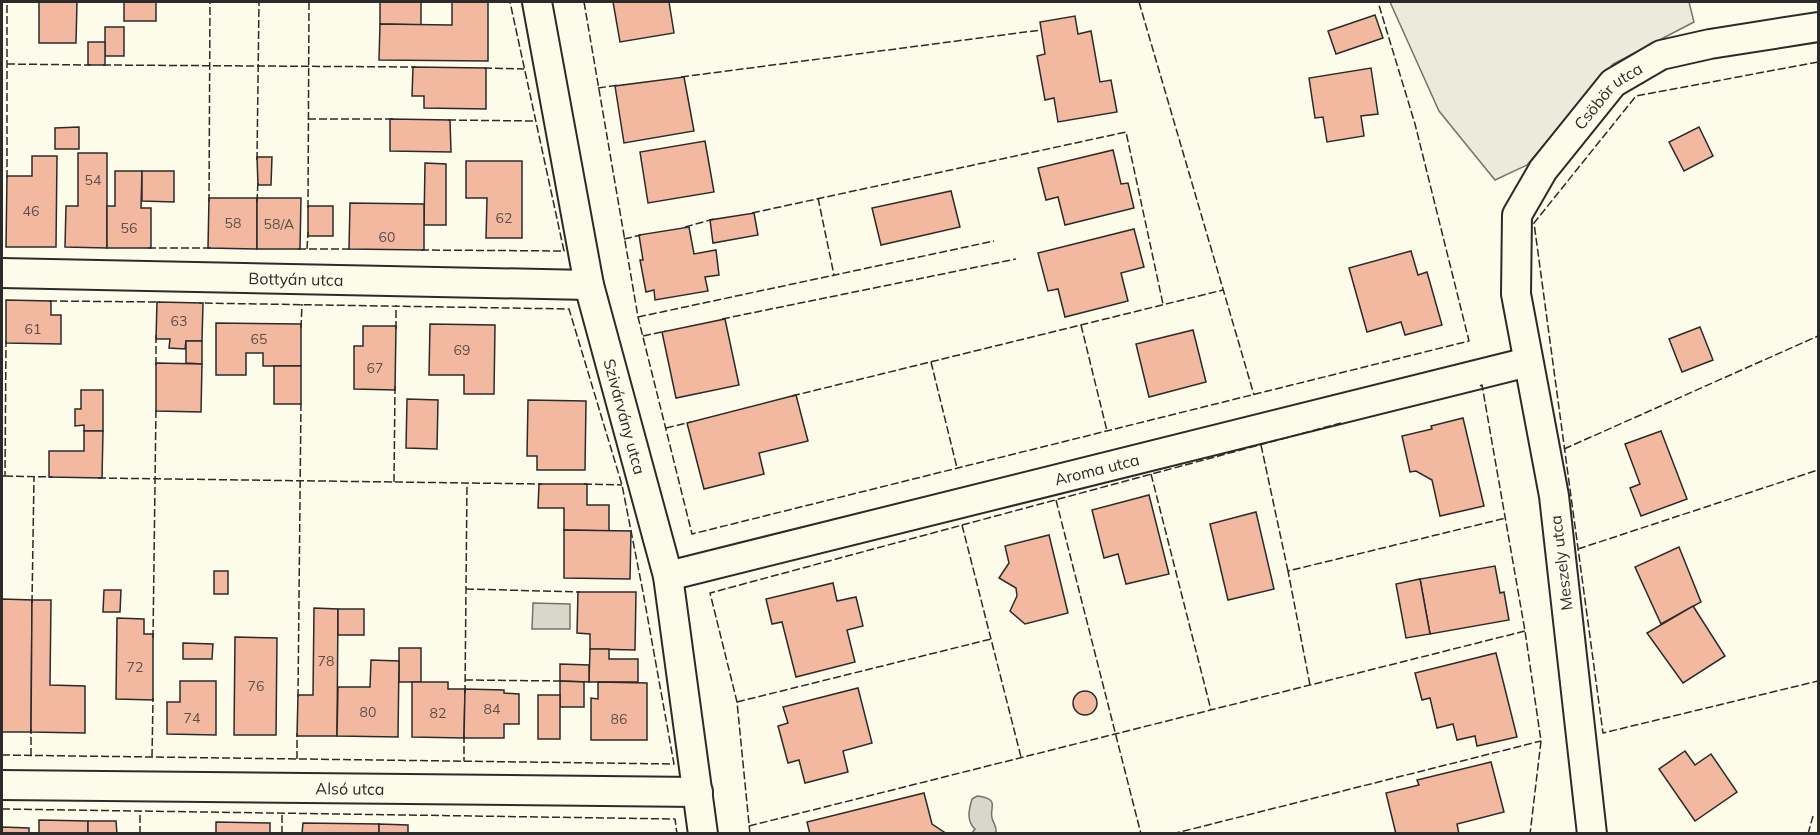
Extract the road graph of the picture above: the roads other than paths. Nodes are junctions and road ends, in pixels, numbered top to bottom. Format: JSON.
{"nodes":[{"id":1,"x":537,"y":2,"type":"edge"},
{"id":2,"x":1818,"y":27,"type":"edge"},
{"id":3,"x":2,"y":273,"type":"edge"},
{"id":4,"x":589,"y":285,"type":"junction"},
{"id":5,"x":1516,"y":294,"type":"joint"},
{"id":6,"x":1528,"y":362,"type":"junction"},
{"id":7,"x":668,"y":576,"type":"junction"},
{"id":8,"x":2,"y":785,"type":"edge"},
{"id":9,"x":698,"y":792,"type":"junction"},
{"id":10,"x":703,"y":834,"type":"edge"},
{"id":11,"x":1592,"y":834,"type":"edge"}],
"edges":[{"from":1,"to":4,"type":"street","name":"Szivárvány utca"},
{"from":2,"to":5,"type":"street","name":"Csöbör utca"},
{"from":3,"to":4,"type":"street","name":"Bottyán utca"},
{"from":4,"to":7,"type":"street","name":"Szivárvány utca"},
{"from":5,"to":6,"type":"street","name":"Meszely utca"},
{"from":6,"to":7,"type":"street","name":"Aroma utca"},
{"from":6,"to":11,"type":"street","name":"Meszely utca"},
{"from":7,"to":9,"type":"street","name":"Szivárvány utca"},
{"from":8,"to":9,"type":"street","name":"Alsó utca"},
{"from":9,"to":10,"type":"street","name":"Szivárvány utca"}]}
